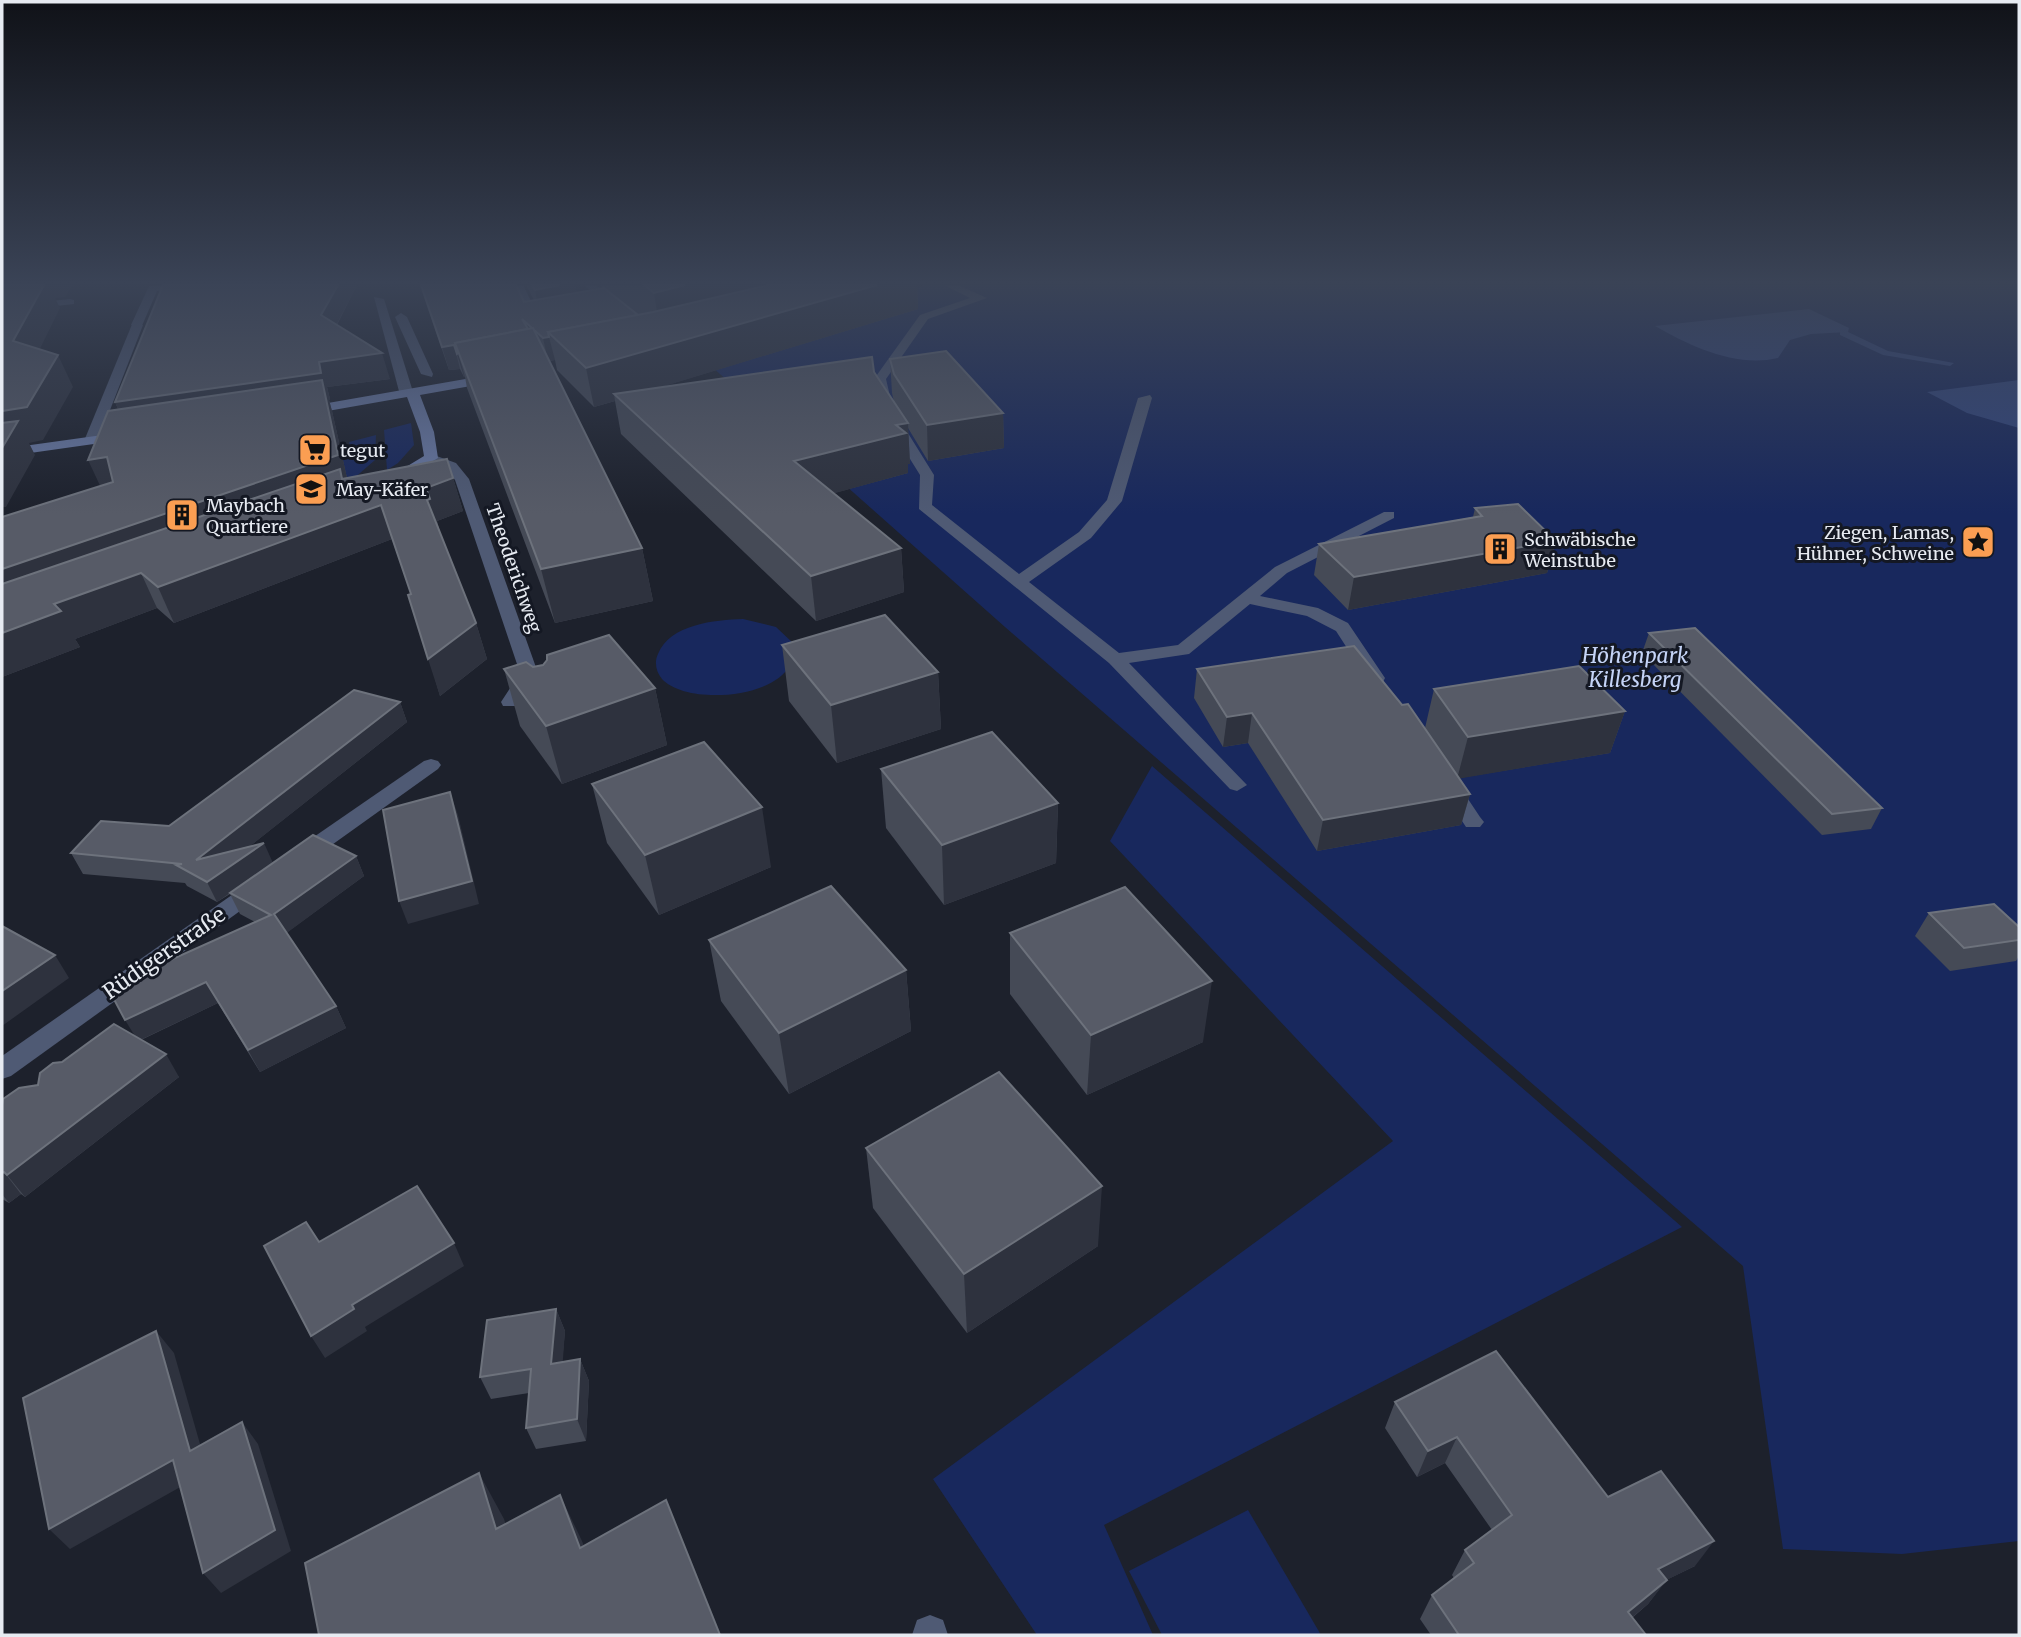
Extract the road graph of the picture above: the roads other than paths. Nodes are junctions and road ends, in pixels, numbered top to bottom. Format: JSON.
{"nodes":[{"id":1,"x":122,"y":361,"type":"edge"},
{"id":2,"x":399,"y":361,"type":"edge"},
{"id":3,"x":421,"y":361,"type":"edge"},
{"id":4,"x":892,"y":361,"type":"edge"},
{"id":5,"x":427,"y":374,"type":"dead end"},
{"id":6,"x":509,"y":375,"type":"edge"},
{"id":7,"x":410,"y":395,"type":"junction"},
{"id":8,"x":1145,"y":398,"type":"dead end"},
{"id":9,"x":284,"y":414,"type":"edge"},
{"id":10,"x":146,"y":433,"type":"edge"},
{"id":11,"x":90,"y":440,"type":"junction"},
{"id":12,"x":2,"y":453,"type":"edge"},
{"id":13,"x":431,"y":458,"type":"junction"},
{"id":14,"x":382,"y":484,"type":"edge"},
{"id":15,"x":1389,"y":515,"type":"dead end"},
{"id":16,"x":1019,"y":583,"type":"junction"},
{"id":17,"x":1246,"y":598,"type":"junction"},
{"id":18,"x":1115,"y":659,"type":"junction"},
{"id":19,"x":530,"y":673,"type":"junction"},
{"id":20,"x":539,"y":694,"type":"edge"},
{"id":21,"x":1388,"y":696,"type":"edge"},
{"id":22,"x":510,"y":702,"type":"edge"},
{"id":23,"x":430,"y":765,"type":"dead end"},
{"id":24,"x":1442,"y":776,"type":"edge"},
{"id":25,"x":1237,"y":785,"type":"dead end"},
{"id":26,"x":1473,"y":822,"type":"edge"},
{"id":27,"x":2,"y":1069,"type":"edge"}],
"edges":[{"from":1,"to":11,"type":"street"},
{"from":2,"to":7,"type":"street"},
{"from":3,"to":5,"type":"street"},
{"from":4,"to":16,"type":"street"},
{"from":6,"to":7,"type":"main road"},
{"from":7,"to":9,"type":"main road"},
{"from":7,"to":13,"type":"main road"},
{"from":8,"to":16,"type":"street"},
{"from":10,"to":11,"type":"main road"},
{"from":11,"to":12,"type":"main road"},
{"from":13,"to":14,"type":"main road"},
{"from":13,"to":19,"type":"street","name":"Theoderichweg"},
{"from":15,"to":17,"type":"street"},
{"from":16,"to":18,"type":"street"},
{"from":17,"to":18,"type":"street"},
{"from":17,"to":21,"type":"street"},
{"from":18,"to":25,"type":"street"},
{"from":19,"to":20,"type":"street","name":"Theoderichweg"},
{"from":19,"to":22,"type":"street"},
{"from":23,"to":27,"type":"street","name":"Rüdigerstraße"},
{"from":24,"to":26,"type":"street"}]}
